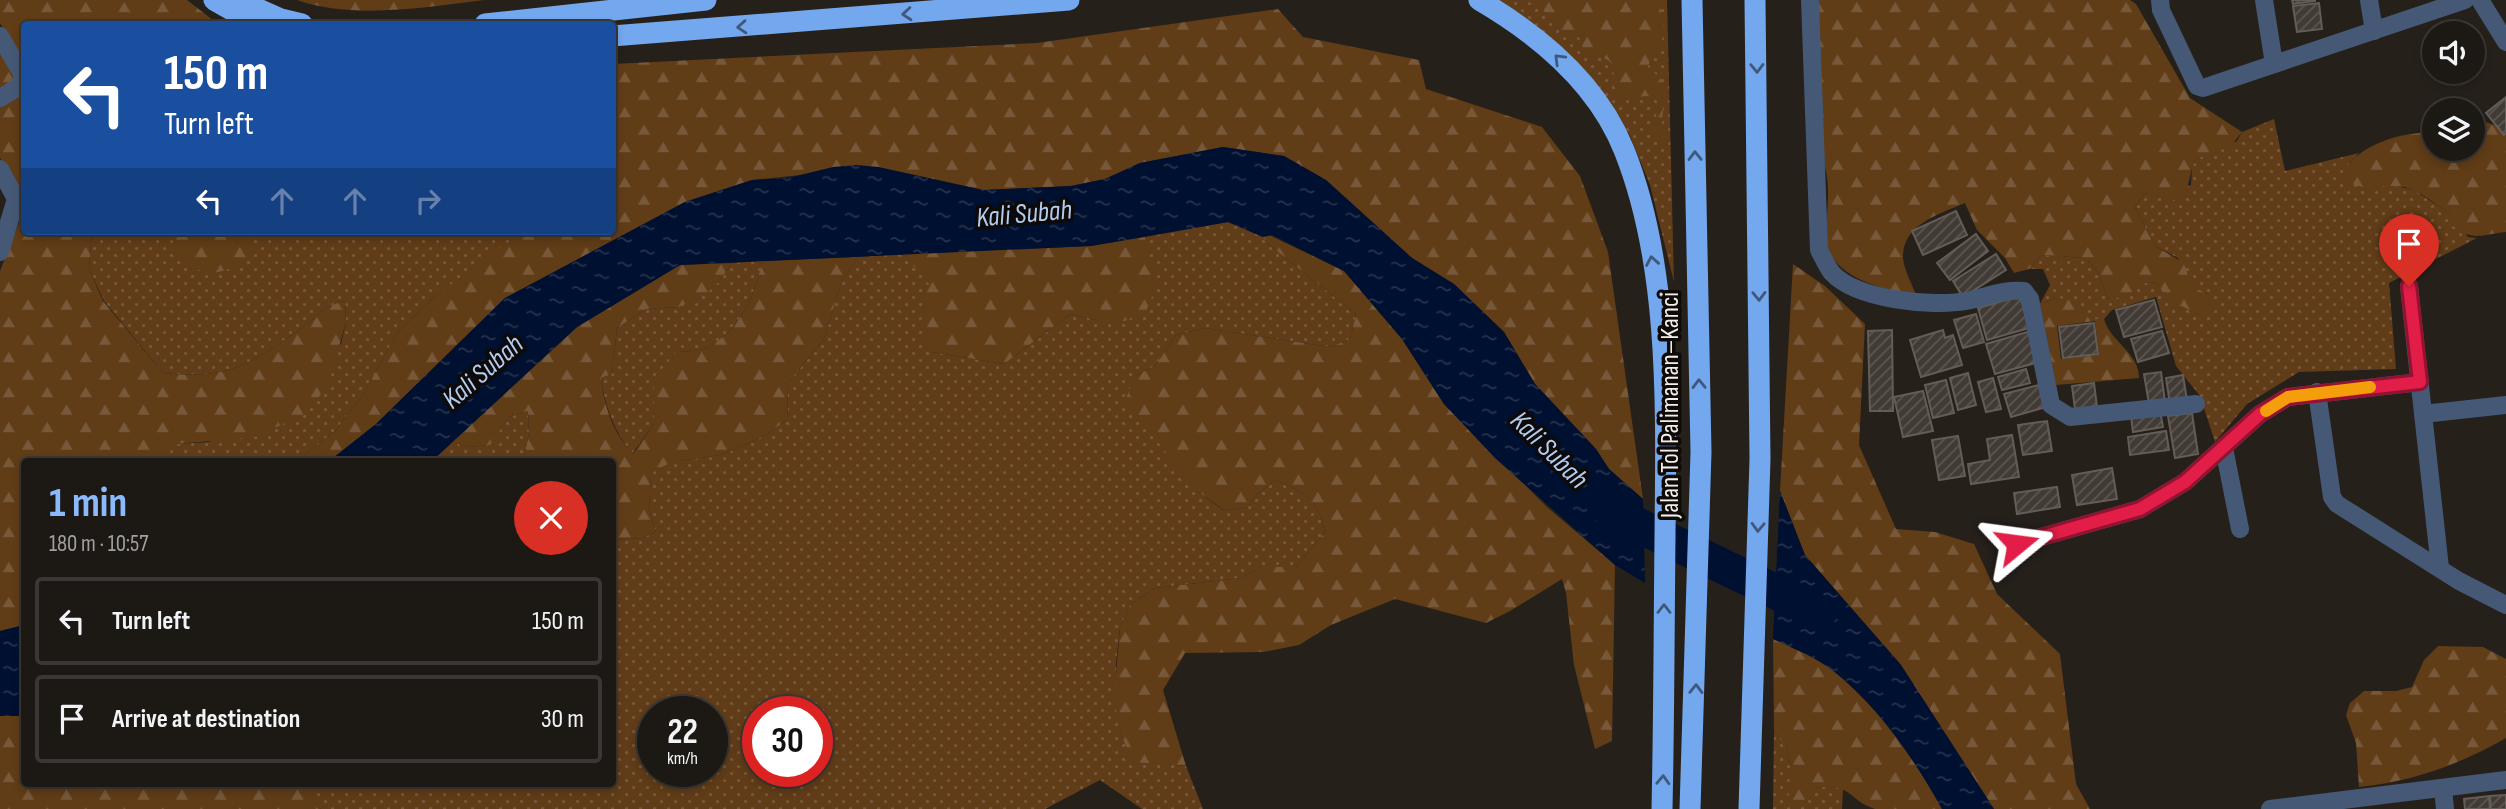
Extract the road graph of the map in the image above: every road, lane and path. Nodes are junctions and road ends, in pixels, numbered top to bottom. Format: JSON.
{"nodes":[{"id":1,"x":214,"y":0,"type":"edge"},
{"id":2,"x":238,"y":0,"type":"edge"},
{"id":3,"x":706,"y":0,"type":"edge"},
{"id":4,"x":1069,"y":0,"type":"edge"},
{"id":5,"x":1479,"y":0,"type":"edge"},
{"id":6,"x":1692,"y":0,"type":"edge"},
{"id":7,"x":1755,"y":0,"type":"edge"},
{"id":8,"x":1810,"y":0,"type":"edge"},
{"id":9,"x":2160,"y":0,"type":"edge"},
{"id":10,"x":2264,"y":0,"type":"edge"},
{"id":11,"x":2369,"y":0,"type":"edge"},
{"id":12,"x":2465,"y":0,"type":"edge"},
{"id":13,"x":2480,"y":0,"type":"edge"},
{"id":14,"x":253,"y":21,"type":"edge"},
{"id":15,"x":289,"y":21,"type":"edge"},
{"id":16,"x":513,"y":21,"type":"edge"},
{"id":17,"x":2374,"y":31,"type":"junction"},
{"id":18,"x":0,"y":36,"type":"edge"},
{"id":19,"x":616,"y":36,"type":"edge"},
{"id":20,"x":2506,"y":43,"type":"edge"},
{"id":21,"x":2274,"y":64,"type":"junction"},
{"id":22,"x":21,"y":72,"type":"edge"},
{"id":23,"x":21,"y":82,"type":"edge"},
{"id":24,"x":0,"y":98,"type":"edge"},
{"id":25,"x":0,"y":169,"type":"edge"},
{"id":26,"x":0,"y":252,"type":"edge"},
{"id":27,"x":2409,"y":286,"type":"dead end"},
{"id":28,"x":2420,"y":382,"type":"junction"},
{"id":29,"x":2317,"y":392,"type":"junction"},
{"id":30,"x":2196,"y":404,"type":"dead end"},
{"id":31,"x":2506,"y":405,"type":"edge"},
{"id":32,"x":2423,"y":414,"type":"junction"},
{"id":33,"x":2224,"y":448,"type":"junction"},
{"id":34,"x":2240,"y":528,"type":"dead end"},
{"id":35,"x":2017,"y":544,"type":"dead end"},
{"id":36,"x":2440,"y":568,"type":"junction"},
{"id":37,"x":2506,"y":605,"type":"edge"},
{"id":38,"x":2506,"y":780,"type":"edge"},
{"id":39,"x":2443,"y":788,"type":"junction"},
{"id":40,"x":2342,"y":805,"type":"edge"},
{"id":41,"x":1662,"y":809,"type":"edge"},
{"id":42,"x":1690,"y":809,"type":"edge"},
{"id":43,"x":1749,"y":809,"type":"edge"},
{"id":44,"x":2270,"y":809,"type":"edge"},
{"id":45,"x":2445,"y":809,"type":"edge"}],
"edges":[{"from":1,"to":14,"type":"highway"},
{"from":2,"to":15,"type":"highway"},
{"from":3,"to":16,"type":"highway"},
{"from":4,"to":19,"type":"highway","one_way":true},
{"from":41,"to":5,"type":"highway","one_way":true},
{"from":42,"to":6,"type":"highway","name":"Jalan Tol Palimanan–Kanci","one_way":true},
{"from":7,"to":43,"type":"highway","one_way":true},
{"from":8,"to":30,"type":"street"},
{"from":9,"to":21,"type":"street"},
{"from":10,"to":21,"type":"street"},
{"from":11,"to":17,"type":"street"},
{"from":12,"to":17,"type":"street"},
{"from":13,"to":20,"type":"street"},
{"from":17,"to":21,"type":"street"},
{"from":18,"to":22,"type":"street"},
{"from":23,"to":24,"type":"street"},
{"from":25,"to":26,"type":"street"},
{"from":27,"to":28,"type":"street"},
{"from":28,"to":29,"type":"street"},
{"from":28,"to":32,"type":"street"},
{"from":29,"to":33,"type":"street"},
{"from":29,"to":36,"type":"street"},
{"from":31,"to":32,"type":"street"},
{"from":32,"to":36,"type":"street"},
{"from":33,"to":34,"type":"street"},
{"from":33,"to":35,"type":"street"},
{"from":36,"to":37,"type":"street"},
{"from":38,"to":39,"type":"street"},
{"from":39,"to":40,"type":"street"},
{"from":39,"to":45,"type":"street"},
{"from":40,"to":44,"type":"street"}]}
